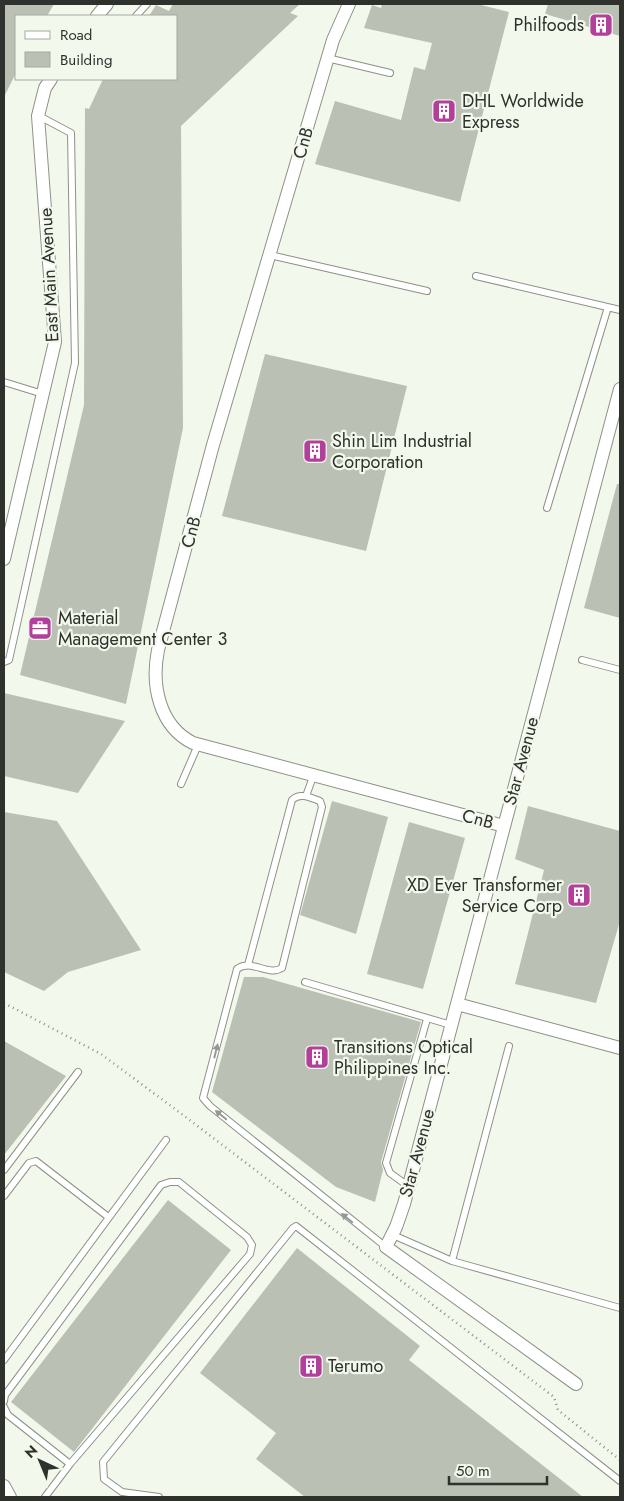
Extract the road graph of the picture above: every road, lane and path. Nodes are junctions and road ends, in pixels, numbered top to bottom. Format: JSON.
{"nodes":[{"id":1,"x":107,"y":4,"type":"edge"},
{"id":2,"x":147,"y":4,"type":"edge"},
{"id":3,"x":349,"y":4,"type":"edge"},
{"id":4,"x":99,"y":15,"type":"edge"},
{"id":5,"x":137,"y":15,"type":"edge"},
{"id":6,"x":327,"y":58,"type":"junction"},
{"id":7,"x":390,"y":73,"type":"dead end"},
{"id":8,"x":50,"y":80,"type":"edge"},
{"id":9,"x":38,"y":116,"type":"junction"},
{"id":10,"x":270,"y":255,"type":"junction"},
{"id":11,"x":476,"y":276,"type":"dead end"},
{"id":12,"x":427,"y":291,"type":"dead end"},
{"id":13,"x":608,"y":307,"type":"junction"},
{"id":14,"x":620,"y":310,"type":"edge"},
{"id":15,"x":4,"y":382,"type":"edge"},
{"id":16,"x":620,"y":389,"type":"edge"},
{"id":17,"x":43,"y":394,"type":"junction"},
{"id":18,"x":547,"y":508,"type":"dead end"},
{"id":19,"x":4,"y":559,"type":"edge"},
{"id":20,"x":582,"y":660,"type":"dead end"},
{"id":21,"x":4,"y":662,"type":"edge"},
{"id":22,"x":620,"y":670,"type":"edge"},
{"id":23,"x":198,"y":745,"type":"junction"},
{"id":24,"x":314,"y":774,"type":"junction"},
{"id":25,"x":181,"y":784,"type":"dead end"},
{"id":26,"x":306,"y":796,"type":"junction"},
{"id":27,"x":504,"y":826,"type":"junction"},
{"id":28,"x":248,"y":965,"type":"junction"},
{"id":29,"x":304,"y":982,"type":"dead end"},
{"id":30,"x":4,"y":1003,"type":"edge"},
{"id":31,"x":457,"y":1004,"type":"junction"},
{"id":32,"x":427,"y":1020,"type":"junction"},
{"id":33,"x":451,"y":1025,"type":"junction"},
{"id":34,"x":509,"y":1046,"type":"dead end"},
{"id":35,"x":620,"y":1048,"type":"edge"},
{"id":36,"x":78,"y":1072,"type":"dead end"},
{"id":37,"x":166,"y":1140,"type":"dead end"},
{"id":38,"x":4,"y":1170,"type":"edge"},
{"id":39,"x":408,"y":1186,"type":"junction"},
{"id":40,"x":4,"y":1196,"type":"edge"},
{"id":41,"x":108,"y":1216,"type":"junction"},
{"id":42,"x":393,"y":1235,"type":"junction"},
{"id":43,"x":386,"y":1247,"type":"junction"},
{"id":44,"x":452,"y":1261,"type":"junction"},
{"id":45,"x":620,"y":1308,"type":"edge"},
{"id":46,"x":4,"y":1360,"type":"edge"},
{"id":47,"x":576,"y":1384,"type":"dead end"},
{"id":48,"x":4,"y":1401,"type":"edge"},
{"id":49,"x":4,"y":1407,"type":"edge"},
{"id":50,"x":620,"y":1460,"type":"edge"},
{"id":51,"x":70,"y":1464,"type":"junction"},
{"id":52,"x":620,"y":1481,"type":"edge"},
{"id":53,"x":4,"y":1486,"type":"edge"},
{"id":54,"x":10,"y":1497,"type":"edge"},
{"id":55,"x":45,"y":1497,"type":"edge"},
{"id":56,"x":160,"y":1497,"type":"edge"}],
"edges":[{"from":1,"to":4,"type":"street"},
{"from":2,"to":5,"type":"lane"},
{"from":3,"to":6,"type":"street","name":"CnB"},
{"from":6,"to":7,"type":"lane"},
{"from":6,"to":10,"type":"street","name":"CnB"},
{"from":8,"to":9,"type":"street","name":"East Main Avenue"},
{"from":9,"to":17,"type":"street","name":"East Main Avenue"},
{"from":9,"to":21,"type":"lane"},
{"from":10,"to":12,"type":"lane"},
{"from":10,"to":23,"type":"street","name":"CnB"},
{"from":11,"to":13,"type":"lane"},
{"from":13,"to":14,"type":"lane"},
{"from":13,"to":18,"type":"lane"},
{"from":15,"to":17,"type":"lane"},
{"from":16,"to":27,"type":"street","name":"Star Avenue"},
{"from":17,"to":19,"type":"street","name":"East Main Avenue"},
{"from":20,"to":22,"type":"lane"},
{"from":23,"to":24,"type":"street","name":"CnB"},
{"from":23,"to":25,"type":"lane"},
{"from":24,"to":26,"type":"lane"},
{"from":24,"to":27,"type":"street","name":"CnB"},
{"from":26,"to":28,"type":"lane"},
{"from":26,"to":28,"type":"lane"},
{"from":27,"to":31,"type":"street","name":"Star Avenue"},
{"from":43,"to":28,"type":"lane","one_way":true},
{"from":29,"to":32,"type":"lane"},
{"from":30,"to":50,"type":"path"},
{"from":31,"to":33,"type":"street","name":"Star Avenue"},
{"from":31,"to":35,"type":"street"},
{"from":32,"to":33,"type":"lane"},
{"from":32,"to":39,"type":"lane"},
{"from":33,"to":39,"type":"street","name":"Star Avenue"},
{"from":34,"to":44,"type":"lane"},
{"from":36,"to":38,"type":"lane"},
{"from":37,"to":41,"type":"lane"},
{"from":39,"to":42,"type":"street","name":"Star Avenue"},
{"from":40,"to":41,"type":"lane"},
{"from":41,"to":46,"type":"lane"},
{"from":42,"to":43,"type":"street","name":"Star Avenue"},
{"from":42,"to":44,"type":"lane"},
{"from":43,"to":47,"type":"street"},
{"from":44,"to":45,"type":"lane"},
{"from":48,"to":51,"type":"lane"},
{"from":49,"to":51,"type":"lane"},
{"from":51,"to":55,"type":"lane"},
{"from":52,"to":56,"type":"lane"},
{"from":53,"to":54,"type":"street"}]}
